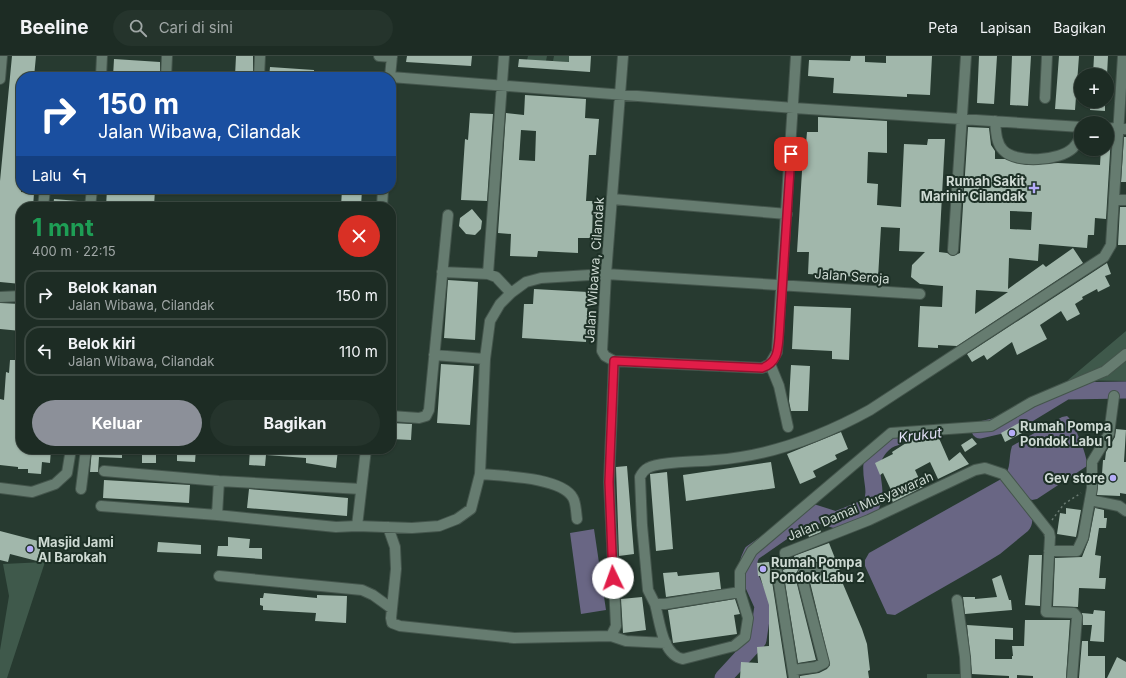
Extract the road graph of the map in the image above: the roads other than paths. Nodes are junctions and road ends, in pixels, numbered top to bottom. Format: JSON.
{"nodes":[{"id":1,"x":102,"y":56,"type":"edge"},
{"id":2,"x":167,"y":56,"type":"edge"},
{"id":3,"x":260,"y":56,"type":"edge"},
{"id":4,"x":379,"y":56,"type":"edge"},
{"id":5,"x":392,"y":56,"type":"edge"},
{"id":6,"x":504,"y":56,"type":"edge"},
{"id":7,"x":623,"y":56,"type":"edge"},
{"id":8,"x":796,"y":56,"type":"edge"},
{"id":9,"x":966,"y":56,"type":"edge"},
{"id":10,"x":1047,"y":56,"type":"edge"},
{"id":11,"x":1123,"y":56,"type":"edge"},
{"id":12,"x":1,"y":60,"type":"edge"},
{"id":13,"x":101,"y":72,"type":"edge"},
{"id":14,"x":166,"y":72,"type":"edge"},
{"id":15,"x":259,"y":72,"type":"edge"},
{"id":16,"x":390,"y":72,"type":"edge"},
{"id":17,"x":396,"y":77,"type":"edge"},
{"id":18,"x":0,"y":79,"type":"edge"},
{"id":19,"x":502,"y":85,"type":"junction"},
{"id":20,"x":621,"y":95,"type":"junction"},
{"id":21,"x":1045,"y":98,"type":"dead end"},
{"id":22,"x":794,"y":108,"type":"junction"},
{"id":23,"x":963,"y":120,"type":"junction"},
{"id":24,"x":995,"y":121,"type":"junction"},
{"id":25,"x":1074,"y":127,"type":"edge"},
{"id":26,"x":1122,"y":129,"type":"edge"},
{"id":27,"x":1074,"y":146,"type":"edge"},
{"id":28,"x":612,"y":199,"type":"junction"},
{"id":29,"x":1114,"y":200,"type":"junction"},
{"id":30,"x":1126,"y":200,"type":"edge"},
{"id":31,"x":787,"y":214,"type":"junction"},
{"id":32,"x":448,"y":215,"type":"dead end"},
{"id":33,"x":953,"y":250,"type":"dead end"},
{"id":34,"x":442,"y":272,"type":"junction"},
{"id":35,"x":488,"y":274,"type":"junction"},
{"id":36,"x":606,"y":274,"type":"junction"},
{"id":37,"x":783,"y":284,"type":"junction"},
{"id":38,"x":511,"y":293,"type":"junction"},
{"id":39,"x":920,"y":294,"type":"dead end"},
{"id":40,"x":16,"y":296,"type":"edge"},
{"id":41,"x":0,"y":297,"type":"edge"},
{"id":42,"x":1126,"y":354,"type":"edge"},
{"id":43,"x":434,"y":355,"type":"junction"},
{"id":44,"x":485,"y":359,"type":"junction"},
{"id":45,"x":614,"y":361,"type":"junction"},
{"id":46,"x":770,"y":364,"type":"junction"},
{"id":47,"x":1114,"y":396,"type":"dead end"},
{"id":48,"x":396,"y":416,"type":"edge"},
{"id":49,"x":788,"y":427,"type":"dead end"},
{"id":50,"x":70,"y":454,"type":"edge"},
{"id":51,"x":85,"y":454,"type":"edge"},
{"id":52,"x":365,"y":454,"type":"edge"},
{"id":53,"x":104,"y":471,"type":"dead end"},
{"id":54,"x":480,"y":474,"type":"junction"},
{"id":55,"x":219,"y":481,"type":"junction"},
{"id":56,"x":0,"y":488,"type":"edge"},
{"id":57,"x":81,"y":489,"type":"dead end"},
{"id":58,"x":361,"y":489,"type":"junction"},
{"id":59,"x":1090,"y":500,"type":"junction"},
{"id":60,"x":101,"y":506,"type":"dead end"},
{"id":61,"x":1126,"y":511,"type":"edge"},
{"id":62,"x":217,"y":515,"type":"junction"},
{"id":63,"x":577,"y":519,"type":"dead end"},
{"id":64,"x":357,"y":526,"type":"junction"},
{"id":65,"x":388,"y":527,"type":"junction"},
{"id":66,"x":1049,"y":551,"type":"junction"},
{"id":67,"x":817,"y":568,"type":"dead end"},
{"id":68,"x":219,"y":576,"type":"dead end"},
{"id":69,"x":740,"y":592,"type":"junction"},
{"id":70,"x":956,"y":600,"type":"dead end"},
{"id":71,"x":655,"y":604,"type":"junction"},
{"id":72,"x":391,"y":608,"type":"junction"},
{"id":73,"x":611,"y":636,"type":"junction"},
{"id":74,"x":666,"y":643,"type":"junction"},
{"id":75,"x":793,"y":674,"type":"edge"},
{"id":76,"x":966,"y":678,"type":"edge"},
{"id":77,"x":1072,"y":678,"type":"edge"}],
"edges":[{"from":1,"to":13,"type":"street"},
{"from":2,"to":14,"type":"street"},
{"from":3,"to":15,"type":"street"},
{"from":4,"to":5,"type":"street"},
{"from":5,"to":16,"type":"street"},
{"from":6,"to":19,"type":"street"},
{"from":7,"to":20,"type":"street","name":"Jalan Wibawa, Cilandak"},
{"from":8,"to":22,"type":"street"},
{"from":9,"to":23,"type":"street"},
{"from":10,"to":21,"type":"street"},
{"from":11,"to":26,"type":"street"},
{"from":12,"to":18,"type":"street"},
{"from":17,"to":19,"type":"street"},
{"from":19,"to":20,"type":"street"},
{"from":19,"to":35,"type":"street"},
{"from":20,"to":22,"type":"street"},
{"from":20,"to":28,"type":"street","name":"Jalan Wibawa, Cilandak"},
{"from":22,"to":23,"type":"street"},
{"from":22,"to":31,"type":"street"},
{"from":23,"to":24,"type":"street"},
{"from":23,"to":33,"type":"street"},
{"from":24,"to":25,"type":"street"},
{"from":24,"to":27,"type":"street"},
{"from":26,"to":29,"type":"street"},
{"from":28,"to":31,"type":"street"},
{"from":28,"to":36,"type":"street","name":"Jalan Wibawa, Cilandak"},
{"from":29,"to":30,"type":"street"},
{"from":29,"to":71,"type":"street"},
{"from":31,"to":37,"type":"street"},
{"from":32,"to":34,"type":"street"},
{"from":34,"to":35,"type":"street"},
{"from":34,"to":43,"type":"street"},
{"from":35,"to":38,"type":"street"},
{"from":36,"to":37,"type":"street","name":"Jalan Seroja"},
{"from":36,"to":38,"type":"street","name":"Jalan Seroja"},
{"from":36,"to":45,"type":"street","name":"Jalan Wibawa, Cilandak"},
{"from":37,"to":39,"type":"street","name":"Jalan Seroja"},
{"from":37,"to":46,"type":"street"},
{"from":38,"to":44,"type":"street","name":"Jalan Seroja"},
{"from":40,"to":41,"type":"street"},
{"from":42,"to":69,"type":"street"},
{"from":43,"to":44,"type":"street"},
{"from":43,"to":48,"type":"street"},
{"from":44,"to":54,"type":"street","name":"Jalan Seroja"},
{"from":45,"to":46,"type":"street"},
{"from":45,"to":73,"type":"street"},
{"from":46,"to":49,"type":"street"},
{"from":47,"to":59,"type":"street"},
{"from":50,"to":56,"type":"street"},
{"from":51,"to":57,"type":"street"},
{"from":52,"to":58,"type":"street"},
{"from":53,"to":55,"type":"street"},
{"from":54,"to":63,"type":"street"},
{"from":54,"to":65,"type":"street","name":"Jalan Seroja"},
{"from":55,"to":58,"type":"street"},
{"from":55,"to":62,"type":"street"},
{"from":58,"to":64,"type":"street"},
{"from":59,"to":61,"type":"street"},
{"from":59,"to":66,"type":"street"},
{"from":60,"to":62,"type":"street","name":"Jalan Seroja"},
{"from":62,"to":64,"type":"street","name":"Jalan Seroja"},
{"from":64,"to":65,"type":"street","name":"Jalan Seroja"},
{"from":65,"to":72,"type":"street"},
{"from":66,"to":75,"type":"street","name":"Jalan Damai Musyawarah"},
{"from":66,"to":77,"type":"street"},
{"from":67,"to":75,"type":"street"},
{"from":68,"to":72,"type":"street"},
{"from":69,"to":71,"type":"street"},
{"from":69,"to":74,"type":"street"},
{"from":70,"to":76,"type":"street"},
{"from":71,"to":74,"type":"street"},
{"from":72,"to":73,"type":"street"},
{"from":73,"to":74,"type":"street"}]}
